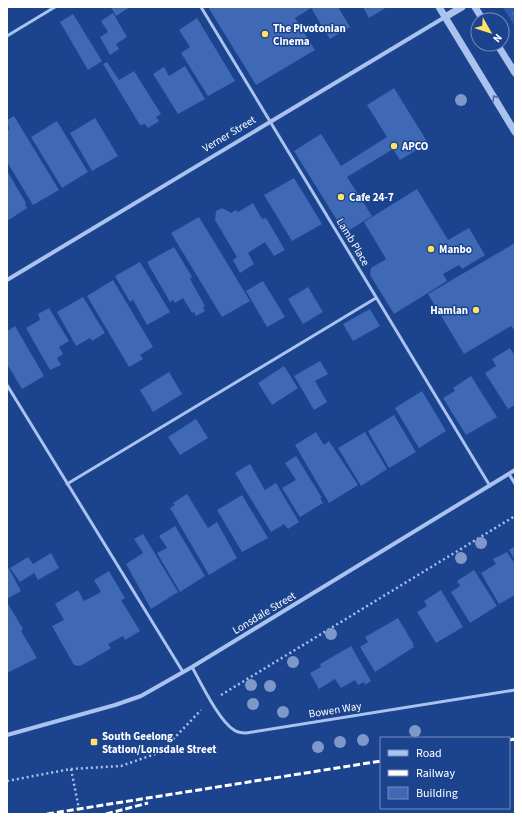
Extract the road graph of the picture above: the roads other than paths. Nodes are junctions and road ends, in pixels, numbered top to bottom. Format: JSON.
{"nodes":[{"id":1,"x":55,"y":7,"type":"edge"},
{"id":2,"x":201,"y":7,"type":"edge"},
{"id":3,"x":439,"y":7,"type":"edge"},
{"id":4,"x":462,"y":7,"type":"edge"},
{"id":5,"x":445,"y":17,"type":"junction"},
{"id":6,"x":7,"y":36,"type":"edge"},
{"id":7,"x":502,"y":52,"type":"edge"},
{"id":8,"x":515,"y":73,"type":"edge"},
{"id":9,"x":271,"y":122,"type":"junction"},
{"id":10,"x":515,"y":132,"type":"edge"},
{"id":11,"x":7,"y":280,"type":"edge"},
{"id":12,"x":376,"y":298,"type":"junction"},
{"id":13,"x":7,"y":385,"type":"edge"},
{"id":14,"x":515,"y":470,"type":"edge"},
{"id":15,"x":509,"y":474,"type":"junction"},
{"id":16,"x":66,"y":484,"type":"junction"},
{"id":17,"x":515,"y":484,"type":"edge"},
{"id":18,"x":490,"y":486,"type":"junction"},
{"id":19,"x":192,"y":667,"type":"junction"},
{"id":20,"x":183,"y":672,"type":"junction"},
{"id":21,"x":515,"y":690,"type":"edge"},
{"id":22,"x":7,"y":735,"type":"edge"}],
"edges":[{"from":1,"to":6,"type":"lane"},
{"from":2,"to":9,"type":"lane","name":"Lamb Place"},
{"from":3,"to":5,"type":"street"},
{"from":4,"to":5,"type":"street","name":"Verner Street"},
{"from":5,"to":9,"type":"street","name":"Verner Street"},
{"from":10,"to":5,"type":"street","one_way":true},
{"from":7,"to":8,"type":"street"},
{"from":9,"to":11,"type":"street","name":"Verner Street"},
{"from":9,"to":12,"type":"lane","name":"Lamb Place"},
{"from":12,"to":16,"type":"lane"},
{"from":12,"to":18,"type":"lane","name":"Lamb Place"},
{"from":13,"to":16,"type":"lane"},
{"from":14,"to":15,"type":"street","name":"Lonsdale Street"},
{"from":15,"to":17,"type":"lane"},
{"from":15,"to":18,"type":"street","name":"Lonsdale Street"},
{"from":16,"to":20,"type":"lane"},
{"from":18,"to":19,"type":"street","name":"Lonsdale Street"},
{"from":19,"to":20,"type":"street","name":"Lonsdale Street"},
{"from":19,"to":21,"type":"lane","name":"Bowen Way"},
{"from":20,"to":22,"type":"street","name":"Lonsdale Street"}]}
